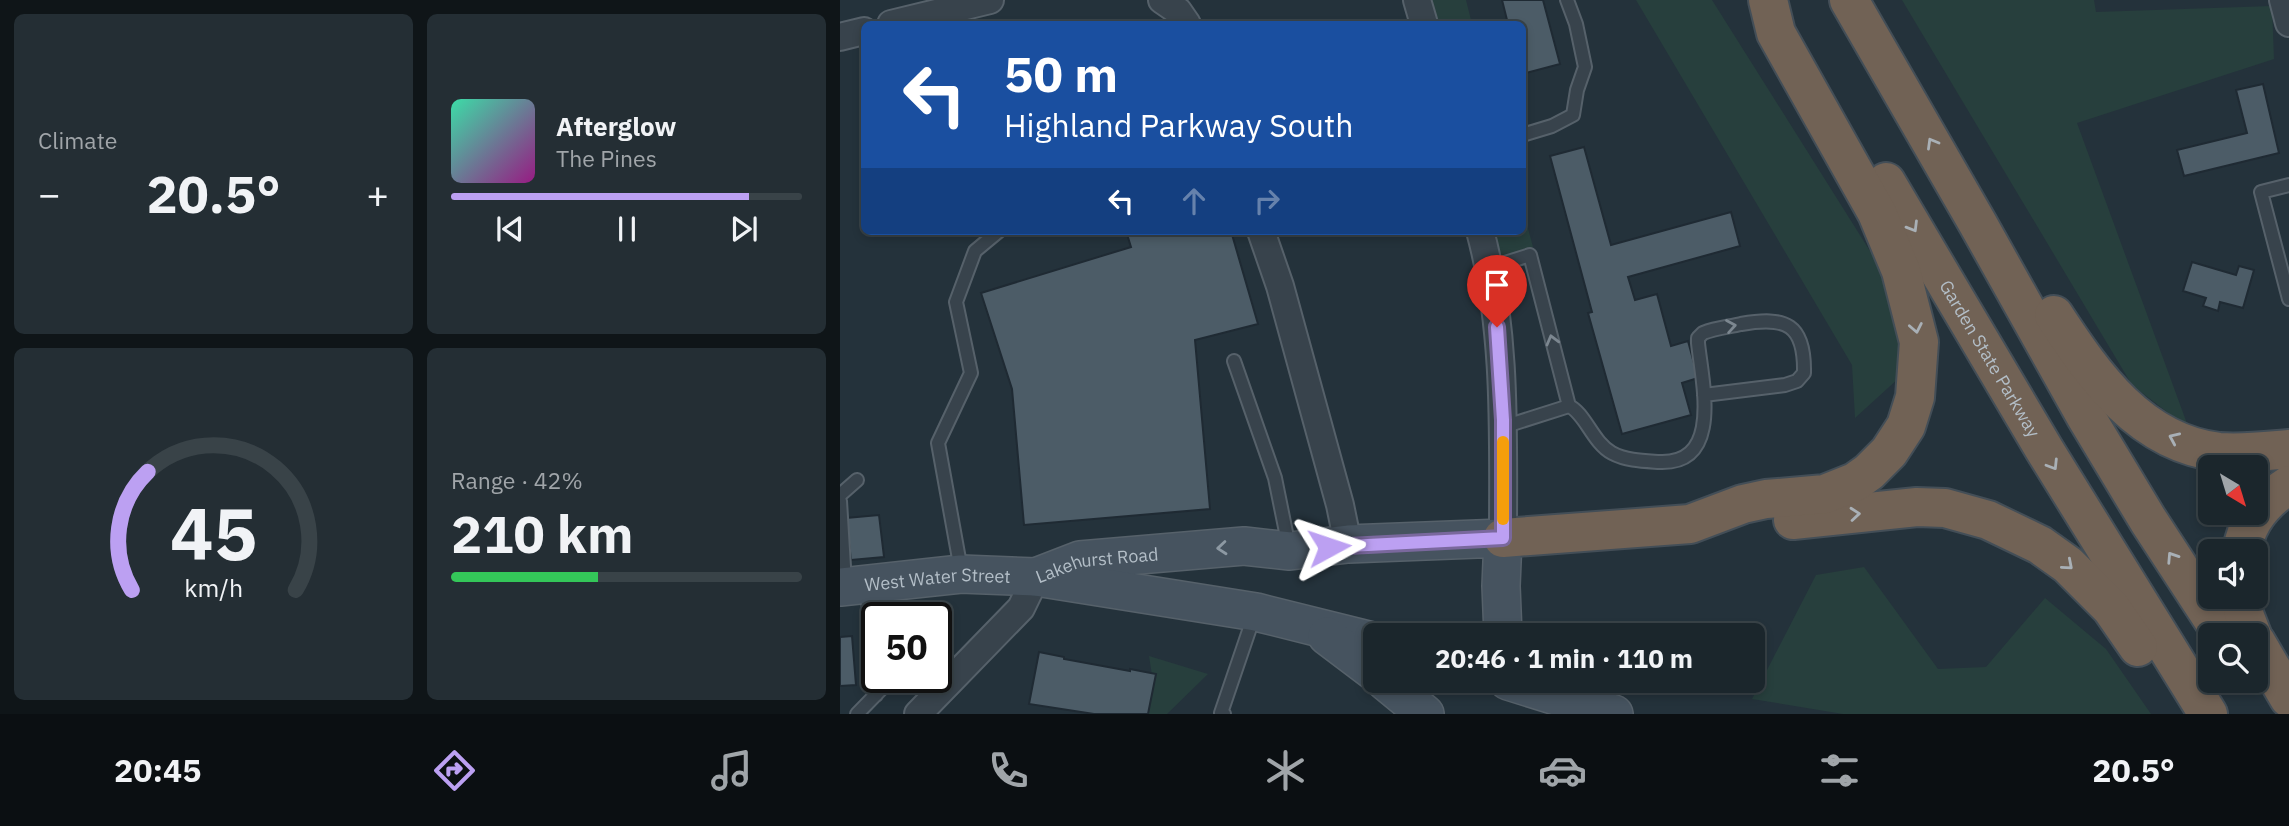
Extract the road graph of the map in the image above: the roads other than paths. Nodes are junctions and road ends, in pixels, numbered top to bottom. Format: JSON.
{"nodes":[{"id":1,"x":990,"y":0,"type":"edge"},
{"id":2,"x":1162,"y":0,"type":"edge"},
{"id":3,"x":1417,"y":0,"type":"edge"},
{"id":4,"x":1567,"y":0,"type":"edge"},
{"id":5,"x":1768,"y":0,"type":"edge"},
{"id":6,"x":1777,"y":0,"type":"edge"},
{"id":7,"x":1849,"y":0,"type":"edge"},
{"id":8,"x":2283,"y":0,"type":"edge"},
{"id":9,"x":903,"y":21,"type":"edge"},
{"id":10,"x":1185,"y":21,"type":"edge"},
{"id":11,"x":1423,"y":21,"type":"edge"},
{"id":12,"x":2289,"y":23,"type":"edge"},
{"id":13,"x":861,"y":32,"type":"edge"},
{"id":14,"x":840,"y":37,"type":"edge"},
{"id":15,"x":1526,"y":134,"type":"edge"},
{"id":16,"x":2289,"y":185,"type":"edge"},
{"id":17,"x":1978,"y":224,"type":"junction"},
{"id":18,"x":994,"y":235,"type":"edge"},
{"id":19,"x":1262,"y":235,"type":"edge"},
{"id":20,"x":1481,"y":235,"type":"edge"},
{"id":21,"x":1489,"y":268,"type":"junction"},
{"id":22,"x":2289,"y":299,"type":"edge"},
{"id":23,"x":1234,"y":361,"type":"dead end"},
{"id":24,"x":1704,"y":395,"type":"junction"},
{"id":25,"x":1569,"y":406,"type":"junction"},
{"id":26,"x":1503,"y":427,"type":"junction"},
{"id":27,"x":2289,"y":449,"type":"edge"},
{"id":28,"x":857,"y":480,"type":"dead end"},
{"id":29,"x":2289,"y":485,"type":"edge"},
{"id":30,"x":840,"y":495,"type":"edge"},
{"id":31,"x":840,"y":501,"type":"edge"},
{"id":32,"x":1690,"y":524,"type":"junction"},
{"id":33,"x":1503,"y":538,"type":"junction"},
{"id":34,"x":2245,"y":539,"type":"edge"},
{"id":35,"x":1348,"y":544,"type":"junction"},
{"id":36,"x":1290,"y":551,"type":"junction"},
{"id":37,"x":961,"y":574,"type":"junction"},
{"id":38,"x":1036,"y":578,"type":"junction"},
{"id":39,"x":851,"y":586,"type":"edge"},
{"id":40,"x":1256,"y":612,"type":"junction"},
{"id":41,"x":1503,"y":623,"type":"edge"},
{"id":42,"x":2215,"y":623,"type":"edge"},
{"id":43,"x":1312,"y":625,"type":"junction"},
{"id":44,"x":1363,"y":639,"type":"edge"},
{"id":45,"x":2268,"y":662,"type":"edge"},
{"id":46,"x":1363,"y":663,"type":"edge"},
{"id":47,"x":1400,"y":693,"type":"edge"},
{"id":48,"x":1509,"y":693,"type":"edge"},
{"id":49,"x":1546,"y":693,"type":"edge"},
{"id":50,"x":2261,"y":693,"type":"edge"},
{"id":51,"x":876,"y":695,"type":"joint"},
{"id":52,"x":2289,"y":698,"type":"edge"},
{"id":53,"x":924,"y":712,"type":"edge"},
{"id":54,"x":857,"y":714,"type":"edge"},
{"id":55,"x":1224,"y":714,"type":"edge"},
{"id":56,"x":1425,"y":714,"type":"edge"},
{"id":57,"x":1513,"y":714,"type":"edge"},
{"id":58,"x":1615,"y":714,"type":"edge"},
{"id":59,"x":2183,"y":714,"type":"edge"},
{"id":60,"x":2207,"y":714,"type":"edge"},
{"id":61,"x":2276,"y":714,"type":"edge"}],
"edges":[{"from":1,"to":9,"type":"street"},
{"from":2,"to":10,"type":"street"},
{"from":3,"to":11,"type":"street"},
{"from":4,"to":15,"type":"lane"},
{"from":5,"to":32,"type":"highway","one_way":true},
{"from":6,"to":60,"type":"highway","name":"Garden State Parkway","one_way":true},
{"from":17,"to":7,"type":"highway","one_way":true},
{"from":8,"to":12,"type":"street"},
{"from":13,"to":14,"type":"street"},
{"from":16,"to":22,"type":"lane"},
{"from":27,"to":17,"type":"highway","one_way":true},
{"from":42,"to":17,"type":"highway","one_way":true},
{"from":18,"to":37,"type":"lane"},
{"from":19,"to":35,"type":"street"},
{"from":20,"to":21,"type":"street"},
{"from":25,"to":21,"type":"lane","one_way":true},
{"from":21,"to":26,"type":"street"},
{"from":23,"to":36,"type":"lane"},
{"from":24,"to":24,"type":"lane","one_way":true},
{"from":24,"to":25,"type":"lane"},
{"from":25,"to":26,"type":"lane"},
{"from":26,"to":33,"type":"street"},
{"from":28,"to":30,"type":"lane"},
{"from":29,"to":34,"type":"highway"},
{"from":31,"to":39,"type":"lane"},
{"from":32,"to":33,"type":"highway"},
{"from":32,"to":59,"type":"highway","one_way":true},
{"from":33,"to":35,"type":"main road","name":"Lakehurst Road"},
{"from":33,"to":41,"type":"main road"},
{"from":35,"to":36,"type":"main road","name":"Lakehurst Road"},
{"from":36,"to":38,"type":"main road","name":"Lakehurst Road","one_way":true},
{"from":37,"to":38,"type":"main road","name":"West Water Street"},
{"from":37,"to":39,"type":"main road","name":"West Water Street"},
{"from":38,"to":40,"type":"main road","name":"Lakehurst Road"},
{"from":38,"to":53,"type":"street"},
{"from":39,"to":51,"type":"lane"},
{"from":40,"to":43,"type":"main road","name":"Lakehurst Road"},
{"from":40,"to":55,"type":"lane"},
{"from":43,"to":44,"type":"main road","name":"Lakehurst Road"},
{"from":43,"to":46,"type":"main road"},
{"from":45,"to":52,"type":"highway"},
{"from":47,"to":56,"type":"main road"},
{"from":48,"to":57,"type":"main road"},
{"from":49,"to":58,"type":"main road"},
{"from":50,"to":61,"type":"highway"},
{"from":51,"to":54,"type":"lane"}]}
